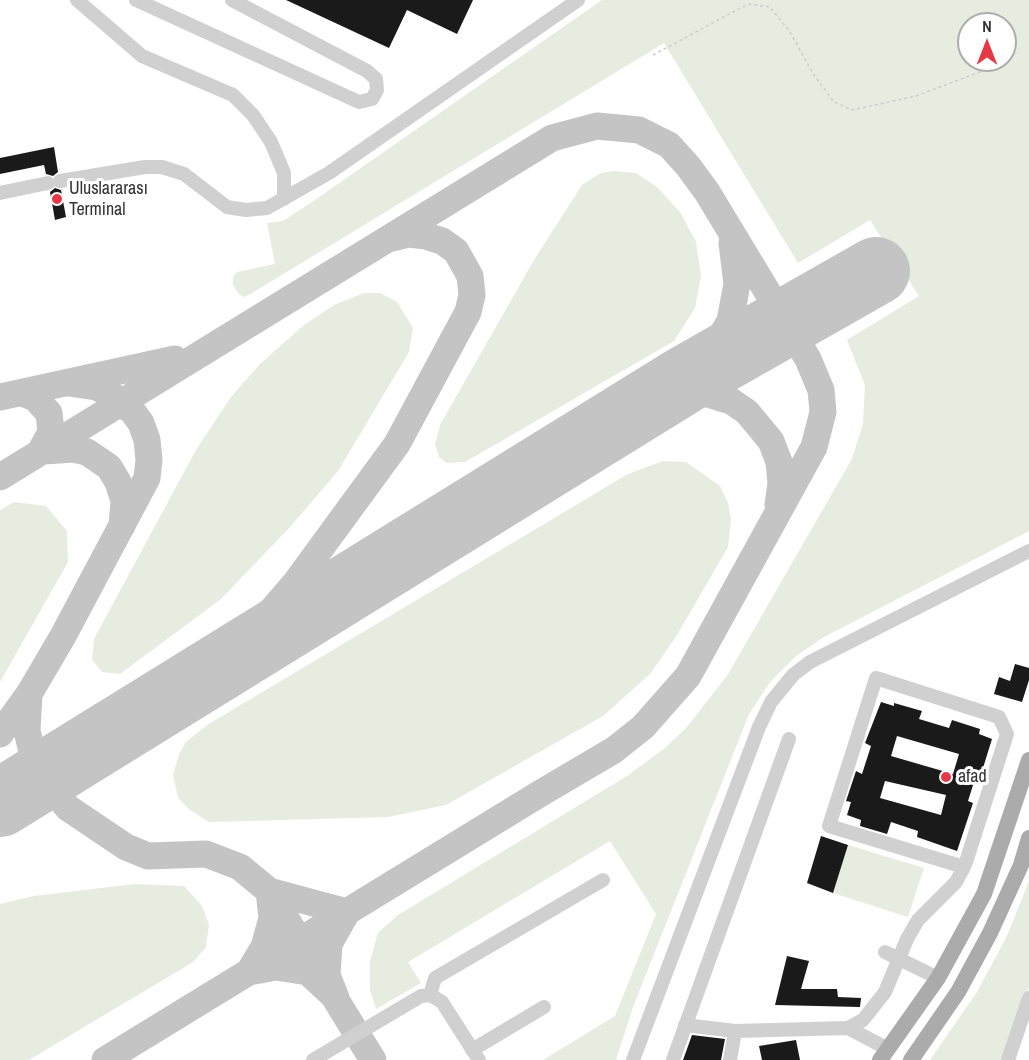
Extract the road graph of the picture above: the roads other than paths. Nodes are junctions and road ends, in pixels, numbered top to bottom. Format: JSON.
{"nodes":[{"id":1,"x":77,"y":0,"type":"edge"},
{"id":2,"x":136,"y":0,"type":"edge"},
{"id":3,"x":232,"y":0,"type":"edge"},
{"id":4,"x":578,"y":0,"type":"edge"},
{"id":5,"x":0,"y":193,"type":"edge"},
{"id":6,"x":284,"y":199,"type":"junction"},
{"id":7,"x":1029,"y":551,"type":"edge"},
{"id":8,"x":789,"y":740,"type":"dead end"},
{"id":9,"x":1029,"y":760,"type":"edge"},
{"id":10,"x":1029,"y":837,"type":"edge"},
{"id":11,"x":964,"y":867,"type":"junction"},
{"id":12,"x":603,"y":880,"type":"dead end"},
{"id":13,"x":885,"y":952,"type":"dead end"},
{"id":14,"x":900,"y":959,"type":"junction"},
{"id":15,"x":940,"y":975,"type":"junction"},
{"id":16,"x":962,"y":985,"type":"junction"},
{"id":17,"x":430,"y":995,"type":"junction"},
{"id":18,"x":1029,"y":998,"type":"edge"},
{"id":19,"x":544,"y":1007,"type":"dead end"},
{"id":20,"x":685,"y":1025,"type":"junction"},
{"id":21,"x":848,"y":1028,"type":"junction"},
{"id":22,"x":735,"y":1031,"type":"junction"},
{"id":23,"x":1024,"y":1032,"type":"edge"},
{"id":24,"x":884,"y":1054,"type":"edge"},
{"id":25,"x":475,"y":1055,"type":"edge"},
{"id":26,"x":313,"y":1060,"type":"edge"},
{"id":27,"x":633,"y":1060,"type":"edge"},
{"id":28,"x":673,"y":1060,"type":"edge"},
{"id":29,"x":730,"y":1060,"type":"edge"},
{"id":30,"x":911,"y":1060,"type":"edge"},
{"id":31,"x":1008,"y":1060,"type":"edge"}],
"edges":[{"from":1,"to":6,"type":"lane"},
{"from":2,"to":3,"type":"lane"},
{"from":4,"to":6,"type":"lane"},
{"from":5,"to":6,"type":"lane"},
{"from":7,"to":27,"type":"lane"},
{"from":8,"to":20,"type":"lane"},
{"from":9,"to":15,"type":"main road"},
{"from":10,"to":16,"type":"main road"},
{"from":11,"to":11,"type":"lane"},
{"from":11,"to":14,"type":"lane"},
{"from":12,"to":17,"type":"lane"},
{"from":13,"to":14,"type":"lane"},
{"from":14,"to":15,"type":"lane"},
{"from":14,"to":21,"type":"lane"},
{"from":15,"to":16,"type":"main road"},
{"from":15,"to":24,"type":"main road"},
{"from":16,"to":30,"type":"main road"},
{"from":17,"to":25,"type":"lane"},
{"from":17,"to":26,"type":"lane"},
{"from":18,"to":23,"type":"lane"},
{"from":19,"to":25,"type":"lane"},
{"from":20,"to":22,"type":"lane"},
{"from":20,"to":28,"type":"lane"},
{"from":21,"to":22,"type":"lane"},
{"from":21,"to":24,"type":"lane"},
{"from":22,"to":29,"type":"lane"},
{"from":23,"to":31,"type":"lane"}]}
